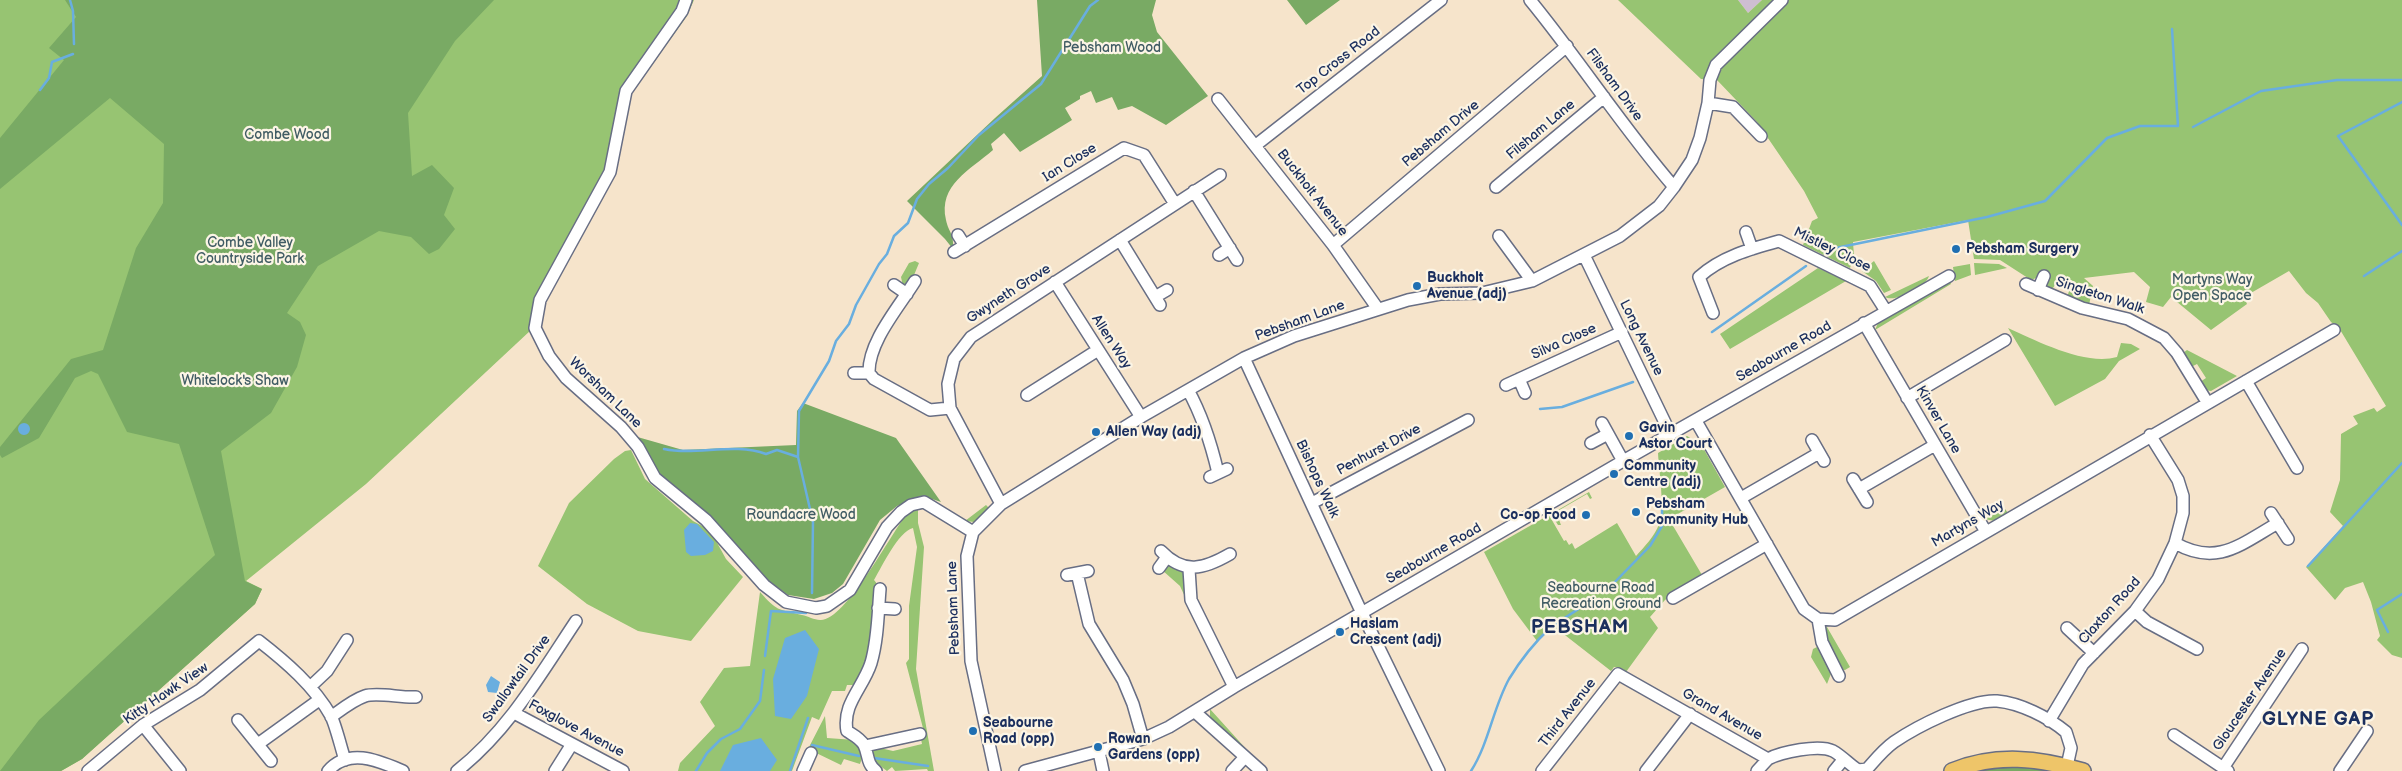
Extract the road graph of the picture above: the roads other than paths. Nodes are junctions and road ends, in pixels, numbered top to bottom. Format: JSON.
{"nodes":[{"id":1,"x":686,"y":0,"type":"edge"},
{"id":2,"x":1441,"y":0,"type":"edge"},
{"id":3,"x":1530,"y":0,"type":"edge"},
{"id":4,"x":1782,"y":0,"type":"edge"},
{"id":5,"x":1567,"y":46,"type":"junction"},
{"id":6,"x":1604,"y":96,"type":"junction"},
{"id":7,"x":1218,"y":99,"type":"dead end"},
{"id":8,"x":1708,"y":103,"type":"junction"},
{"id":9,"x":1761,"y":136,"type":"dead end"},
{"id":10,"x":1256,"y":145,"type":"junction"},
{"id":11,"x":1220,"y":175,"type":"dead end"},
{"id":12,"x":1496,"y":187,"type":"dead end"},
{"id":13,"x":1674,"y":188,"type":"junction"},
{"id":14,"x":1194,"y":191,"type":"junction"},
{"id":15,"x":1175,"y":204,"type":"junction"},
{"id":16,"x":1746,"y":232,"type":"dead end"},
{"id":17,"x":958,"y":235,"type":"dead end"},
{"id":18,"x":1499,"y":236,"type":"dead end"},
{"id":19,"x":1120,"y":240,"type":"junction"},
{"id":20,"x":1333,"y":245,"type":"junction"},
{"id":21,"x":965,"y":246,"type":"junction"},
{"id":22,"x":1230,"y":248,"type":"junction"},
{"id":23,"x":1752,"y":249,"type":"junction"},
{"id":24,"x":954,"y":252,"type":"dead end"},
{"id":25,"x":1219,"y":255,"type":"dead end"},
{"id":26,"x":1584,"y":255,"type":"junction"},
{"id":27,"x":1237,"y":260,"type":"dead end"},
{"id":28,"x":1949,"y":276,"type":"dead end"},
{"id":29,"x":2044,"y":276,"type":"dead end"},
{"id":30,"x":914,"y":281,"type":"dead end"},
{"id":31,"x":1532,"y":281,"type":"junction"},
{"id":32,"x":1055,"y":282,"type":"junction"},
{"id":33,"x":2026,"y":284,"type":"dead end"},
{"id":34,"x":894,"y":285,"type":"dead end"},
{"id":35,"x":1167,"y":290,"type":"dead end"},
{"id":36,"x":2038,"y":290,"type":"junction"},
{"id":37,"x":907,"y":294,"type":"junction"},
{"id":38,"x":1378,"y":309,"type":"junction"},
{"id":39,"x":1886,"y":311,"type":"junction"},
{"id":40,"x":1713,"y":313,"type":"dead end"},
{"id":41,"x":1864,"y":323,"type":"junction"},
{"id":42,"x":2334,"y":330,"type":"dead end"},
{"id":43,"x":1622,"y":332,"type":"junction"},
{"id":44,"x":2005,"y":340,"type":"dead end"},
{"id":45,"x":1098,"y":350,"type":"junction"},
{"id":46,"x":1244,"y":358,"type":"junction"},
{"id":47,"x":854,"y":373,"type":"dead end"},
{"id":48,"x":869,"y":373,"type":"junction"},
{"id":49,"x":1518,"y":379,"type":"junction"},
{"id":50,"x":2246,"y":381,"type":"junction"},
{"id":51,"x":1506,"y":385,"type":"dead end"},
{"id":52,"x":1031,"y":389,"type":"dead end"},
{"id":53,"x":1188,"y":390,"type":"junction"},
{"id":54,"x":1525,"y":393,"type":"dead end"},
{"id":55,"x":1908,"y":398,"type":"junction"},
{"id":56,"x":2207,"y":402,"type":"junction"},
{"id":57,"x":950,"y":408,"type":"junction"},
{"id":58,"x":1142,"y":417,"type":"junction"},
{"id":59,"x":1462,"y":419,"type":"dead end"},
{"id":60,"x":1696,"y":421,"type":"junction"},
{"id":61,"x":1602,"y":423,"type":"dead end"},
{"id":62,"x":1608,"y":434,"type":"junction"},
{"id":63,"x":1672,"y":435,"type":"junction"},
{"id":64,"x":2150,"y":435,"type":"junction"},
{"id":65,"x":1812,"y":440,"type":"dead end"},
{"id":66,"x":1591,"y":443,"type":"dead end"},
{"id":67,"x":1935,"y":445,"type":"junction"},
{"id":68,"x":1623,"y":461,"type":"junction"},
{"id":69,"x":2298,"y":468,"type":"dead end"},
{"id":70,"x":1218,"y":473,"type":"dead end"},
{"id":71,"x":1853,"y":479,"type":"dead end"},
{"id":72,"x":1859,"y":489,"type":"junction"},
{"id":73,"x":1741,"y":498,"type":"junction"},
{"id":74,"x":1867,"y":502,"type":"dead end"},
{"id":75,"x":1312,"y":503,"type":"junction"},
{"id":76,"x":1001,"y":504,"type":"junction"},
{"id":77,"x":2271,"y":513,"type":"dead end"},
{"id":78,"x":2278,"y":524,"type":"junction"},
{"id":79,"x":973,"y":532,"type":"junction"},
{"id":80,"x":1986,"y":532,"type":"junction"},
{"id":81,"x":2288,"y":539,"type":"dead end"},
{"id":82,"x":2175,"y":543,"type":"junction"},
{"id":83,"x":1767,"y":544,"type":"junction"},
{"id":84,"x":1230,"y":554,"type":"dead end"},
{"id":85,"x":1158,"y":568,"type":"dead end"},
{"id":86,"x":1189,"y":569,"type":"junction"},
{"id":87,"x":1078,"y":573,"type":"dead end"},
{"id":88,"x":880,"y":589,"type":"dead end"},
{"id":89,"x":1673,"y":598,"type":"dead end"},
{"id":90,"x":878,"y":608,"type":"junction"},
{"id":91,"x":895,"y":609,"type":"dead end"},
{"id":92,"x":2135,"y":611,"type":"junction"},
{"id":93,"x":1362,"y":613,"type":"junction"},
{"id":94,"x":1818,"y":619,"type":"junction"},
{"id":95,"x":576,"y":622,"type":"dead end"},
{"id":96,"x":2067,"y":628,"type":"dead end"},
{"id":97,"x":347,"y":640,"type":"dead end"},
{"id":98,"x":2302,"y":649,"type":"dead end"},
{"id":99,"x":2200,"y":651,"type":"dead end"},
{"id":100,"x":2094,"y":653,"type":"junction"},
{"id":101,"x":1618,"y":674,"type":"joint"},
{"id":102,"x":1839,"y":676,"type":"dead end"},
{"id":103,"x":310,"y":687,"type":"junction"},
{"id":104,"x":1234,"y":687,"type":"junction"},
{"id":105,"x":416,"y":697,"type":"dead end"},
{"id":106,"x":319,"y":700,"type":"junction"},
{"id":107,"x":1195,"y":712,"type":"junction"},
{"id":108,"x":514,"y":713,"type":"junction"},
{"id":109,"x":1690,"y":714,"type":"junction"},
{"id":110,"x":331,"y":716,"type":"junction"},
{"id":111,"x":238,"y":720,"type":"dead end"},
{"id":112,"x":2049,"y":721,"type":"junction"},
{"id":113,"x":143,"y":725,"type":"junction"},
{"id":114,"x":2367,"y":731,"type":"dead end"},
{"id":115,"x":920,"y":734,"type":"dead end"},
{"id":116,"x":2174,"y":735,"type":"dead end"},
{"id":117,"x":1143,"y":739,"type":"junction"},
{"id":118,"x":258,"y":744,"type":"junction"},
{"id":119,"x":572,"y":744,"type":"junction"},
{"id":120,"x":865,"y":746,"type":"junction"},
{"id":121,"x":1099,"y":752,"type":"junction"},
{"id":122,"x":811,"y":754,"type":"dead end"},
{"id":123,"x":1245,"y":757,"type":"junction"},
{"id":124,"x":1768,"y":759,"type":"junction"},
{"id":125,"x":345,"y":760,"type":"junction"},
{"id":126,"x":1843,"y":760,"type":"junction"},
{"id":127,"x":271,"y":761,"type":"dead end"},
{"id":128,"x":2067,"y":766,"type":"junction"},
{"id":129,"x":2225,"y":769,"type":"edge"},
{"id":130,"x":88,"y":771,"type":"edge"},
{"id":131,"x":180,"y":771,"type":"edge"},
{"id":132,"x":328,"y":771,"type":"edge"},
{"id":133,"x":403,"y":771,"type":"edge"},
{"id":134,"x":457,"y":771,"type":"edge"},
{"id":135,"x":555,"y":771,"type":"edge"},
{"id":136,"x":624,"y":771,"type":"edge"},
{"id":137,"x":804,"y":771,"type":"edge"},
{"id":138,"x":876,"y":771,"type":"edge"},
{"id":139,"x":995,"y":771,"type":"edge"},
{"id":140,"x":1026,"y":771,"type":"edge"},
{"id":141,"x":1103,"y":771,"type":"edge"},
{"id":142,"x":1232,"y":771,"type":"edge"},
{"id":143,"x":1261,"y":771,"type":"edge"},
{"id":144,"x":1439,"y":771,"type":"edge"},
{"id":145,"x":1542,"y":771,"type":"edge"},
{"id":146,"x":1646,"y":771,"type":"edge"},
{"id":147,"x":1757,"y":771,"type":"edge"},
{"id":148,"x":1834,"y":771,"type":"edge"},
{"id":149,"x":1952,"y":771,"type":"edge"},
{"id":150,"x":2083,"y":771,"type":"edge"},
{"id":151,"x":2340,"y":771,"type":"edge"}],
"edges":[{"from":1,"to":79,"type":"street","name":"Worsham Lane"},
{"from":2,"to":10,"type":"street","name":"Top Cross Road"},
{"from":3,"to":5,"type":"street","name":"Filsham Drive"},
{"from":4,"to":8,"type":"street","name":"Pebsham Lane"},
{"from":5,"to":6,"type":"street","name":"Filsham Drive"},
{"from":5,"to":20,"type":"street","name":"Pebsham Drive"},
{"from":6,"to":12,"type":"street","name":"Filsham Lane"},
{"from":6,"to":13,"type":"street","name":"Filsham Drive"},
{"from":7,"to":10,"type":"street","name":"Buckholt Avenue"},
{"from":8,"to":9,"type":"street"},
{"from":8,"to":13,"type":"street","name":"Pebsham Lane"},
{"from":10,"to":20,"type":"street","name":"Buckholt Avenue"},
{"from":11,"to":14,"type":"street","name":"Gwyneth Grove"},
{"from":13,"to":26,"type":"street","name":"Pebsham Lane"},
{"from":14,"to":15,"type":"street","name":"Gwyneth Grove"},
{"from":14,"to":22,"type":"street"},
{"from":15,"to":19,"type":"street","name":"Gwyneth Grove"},
{"from":15,"to":21,"type":"street","name":"Ian Close"},
{"from":16,"to":23,"type":"street"},
{"from":17,"to":21,"type":"street"},
{"from":18,"to":31,"type":"street"},
{"from":19,"to":32,"type":"street","name":"Gwyneth Grove"},
{"from":19,"to":35,"type":"street"},
{"from":20,"to":38,"type":"street","name":"Buckholt Avenue"},
{"from":21,"to":24,"type":"street","name":"Ian Close"},
{"from":22,"to":25,"type":"street"},
{"from":22,"to":27,"type":"street"},
{"from":23,"to":39,"type":"street","name":"Mistley Close"},
{"from":23,"to":40,"type":"street","name":"Mistley Close"},
{"from":26,"to":31,"type":"street","name":"Pebsham Lane"},
{"from":26,"to":43,"type":"street","name":"Long Avenue"},
{"from":28,"to":39,"type":"street","name":"Seabourne Road"},
{"from":29,"to":36,"type":"street","name":"Singleton Walk"},
{"from":30,"to":37,"type":"street"},
{"from":31,"to":38,"type":"street","name":"Pebsham Lane"},
{"from":32,"to":45,"type":"street","name":"Allen Way"},
{"from":32,"to":57,"type":"street","name":"Gwyneth Grove"},
{"from":33,"to":36,"type":"street","name":"Singleton Walk"},
{"from":34,"to":37,"type":"street"},
{"from":36,"to":56,"type":"street","name":"Singleton Walk"},
{"from":37,"to":48,"type":"street"},
{"from":38,"to":46,"type":"street","name":"Pebsham Lane"},
{"from":39,"to":41,"type":"street","name":"Seabourne Road"},
{"from":41,"to":55,"type":"street","name":"Kinver Lane"},
{"from":41,"to":60,"type":"street","name":"Seabourne Road"},
{"from":42,"to":50,"type":"street","name":"Martyns Way"},
{"from":43,"to":49,"type":"street","name":"Silva Close"},
{"from":43,"to":63,"type":"street","name":"Long Avenue"},
{"from":44,"to":55,"type":"street"},
{"from":45,"to":52,"type":"street"},
{"from":45,"to":58,"type":"street","name":"Allen Way"},
{"from":46,"to":53,"type":"street","name":"Pebsham Lane"},
{"from":46,"to":75,"type":"street","name":"Bishops Walk"},
{"from":47,"to":48,"type":"street"},
{"from":48,"to":57,"type":"street"},
{"from":49,"to":51,"type":"street","name":"Silva Close"},
{"from":49,"to":54,"type":"street"},
{"from":50,"to":56,"type":"street","name":"Martyns Way"},
{"from":50,"to":69,"type":"street"},
{"from":53,"to":58,"type":"street","name":"Pebsham Lane"},
{"from":53,"to":70,"type":"street"},
{"from":55,"to":67,"type":"street","name":"Kinver Lane"},
{"from":56,"to":64,"type":"street","name":"Martyns Way"},
{"from":57,"to":76,"type":"street","name":"Gwyneth Grove"},
{"from":58,"to":76,"type":"street","name":"Pebsham Lane"},
{"from":59,"to":75,"type":"street","name":"Penhurst Drive"},
{"from":60,"to":63,"type":"street","name":"Seabourne Road"},
{"from":60,"to":73,"type":"street"},
{"from":61,"to":62,"type":"street"},
{"from":62,"to":66,"type":"street"},
{"from":62,"to":68,"type":"street"},
{"from":63,"to":68,"type":"street","name":"Seabourne Road"},
{"from":64,"to":80,"type":"street","name":"Martyns Way"},
{"from":64,"to":82,"type":"street","name":"Claxton Road"},
{"from":65,"to":73,"type":"street"},
{"from":67,"to":72,"type":"street"},
{"from":67,"to":80,"type":"street","name":"Kinver Lane"},
{"from":68,"to":93,"type":"street","name":"Seabourne Road"},
{"from":71,"to":72,"type":"street"},
{"from":72,"to":74,"type":"street"},
{"from":73,"to":83,"type":"street"},
{"from":75,"to":93,"type":"street","name":"Bishops Walk"},
{"from":76,"to":79,"type":"street","name":"Pebsham Lane"},
{"from":77,"to":78,"type":"street"},
{"from":78,"to":81,"type":"street"},
{"from":78,"to":82,"type":"street"},
{"from":79,"to":139,"type":"street","name":"Pebsham Lane"},
{"from":80,"to":94,"type":"street","name":"Martyns Way"},
{"from":82,"to":92,"type":"street","name":"Claxton Road"},
{"from":83,"to":89,"type":"street"},
{"from":83,"to":94,"type":"street"},
{"from":84,"to":86,"type":"street"},
{"from":85,"to":86,"type":"street"},
{"from":86,"to":104,"type":"street"},
{"from":87,"to":117,"type":"street"},
{"from":88,"to":90,"type":"street"},
{"from":90,"to":91,"type":"street"},
{"from":90,"to":120,"type":"street"},
{"from":92,"to":99,"type":"street"},
{"from":92,"to":100,"type":"street","name":"Claxton Road"},
{"from":93,"to":104,"type":"street","name":"Seabourne Road"},
{"from":93,"to":144,"type":"street","name":"Bishops Walk"},
{"from":94,"to":102,"type":"street"},
{"from":95,"to":108,"type":"street","name":"Swallowtail Drive"},
{"from":96,"to":100,"type":"street"},
{"from":97,"to":103,"type":"street"},
{"from":98,"to":129,"type":"street","name":"Gloucester Avenue"},
{"from":100,"to":112,"type":"street","name":"Claxton Road"},
{"from":101,"to":109,"type":"street","name":"Grand Avenue"},
{"from":101,"to":145,"type":"street","name":"Third Avenue"},
{"from":103,"to":106,"type":"street"},
{"from":103,"to":113,"type":"street","name":"Kitty Hawk View"},
{"from":104,"to":107,"type":"street","name":"Seabourne Road"},
{"from":105,"to":110,"type":"street"},
{"from":106,"to":110,"type":"street"},
{"from":106,"to":118,"type":"street"},
{"from":107,"to":117,"type":"street","name":"Seabourne Road"},
{"from":107,"to":123,"type":"street"},
{"from":108,"to":119,"type":"street","name":"Foxglove Avenue"},
{"from":108,"to":134,"type":"street","name":"Swallowtail Drive"},
{"from":109,"to":124,"type":"street","name":"Grand Avenue"},
{"from":109,"to":146,"type":"street"},
{"from":110,"to":125,"type":"street"},
{"from":111,"to":118,"type":"street"},
{"from":112,"to":126,"type":"street","name":"Grand Avenue"},
{"from":112,"to":128,"type":"street","name":"Grand Avenue"},
{"from":113,"to":130,"type":"street","name":"Kitty Hawk View"},
{"from":113,"to":131,"type":"street"},
{"from":114,"to":151,"type":"street"},
{"from":115,"to":120,"type":"street"},
{"from":116,"to":129,"type":"street"},
{"from":117,"to":121,"type":"street","name":"Seabourne Road"},
{"from":118,"to":127,"type":"street"},
{"from":119,"to":135,"type":"street"},
{"from":119,"to":136,"type":"street","name":"Foxglove Avenue"},
{"from":120,"to":138,"type":"street"},
{"from":121,"to":140,"type":"street","name":"Seabourne Road"},
{"from":121,"to":141,"type":"street"},
{"from":122,"to":137,"type":"street"},
{"from":123,"to":142,"type":"street"},
{"from":123,"to":143,"type":"street"},
{"from":124,"to":126,"type":"street","name":"Grand Avenue"},
{"from":124,"to":147,"type":"street"},
{"from":125,"to":132,"type":"street"},
{"from":125,"to":133,"type":"street"},
{"from":126,"to":148,"type":"street"},
{"from":128,"to":149,"type":"main road"},
{"from":128,"to":150,"type":"main road"}]}
